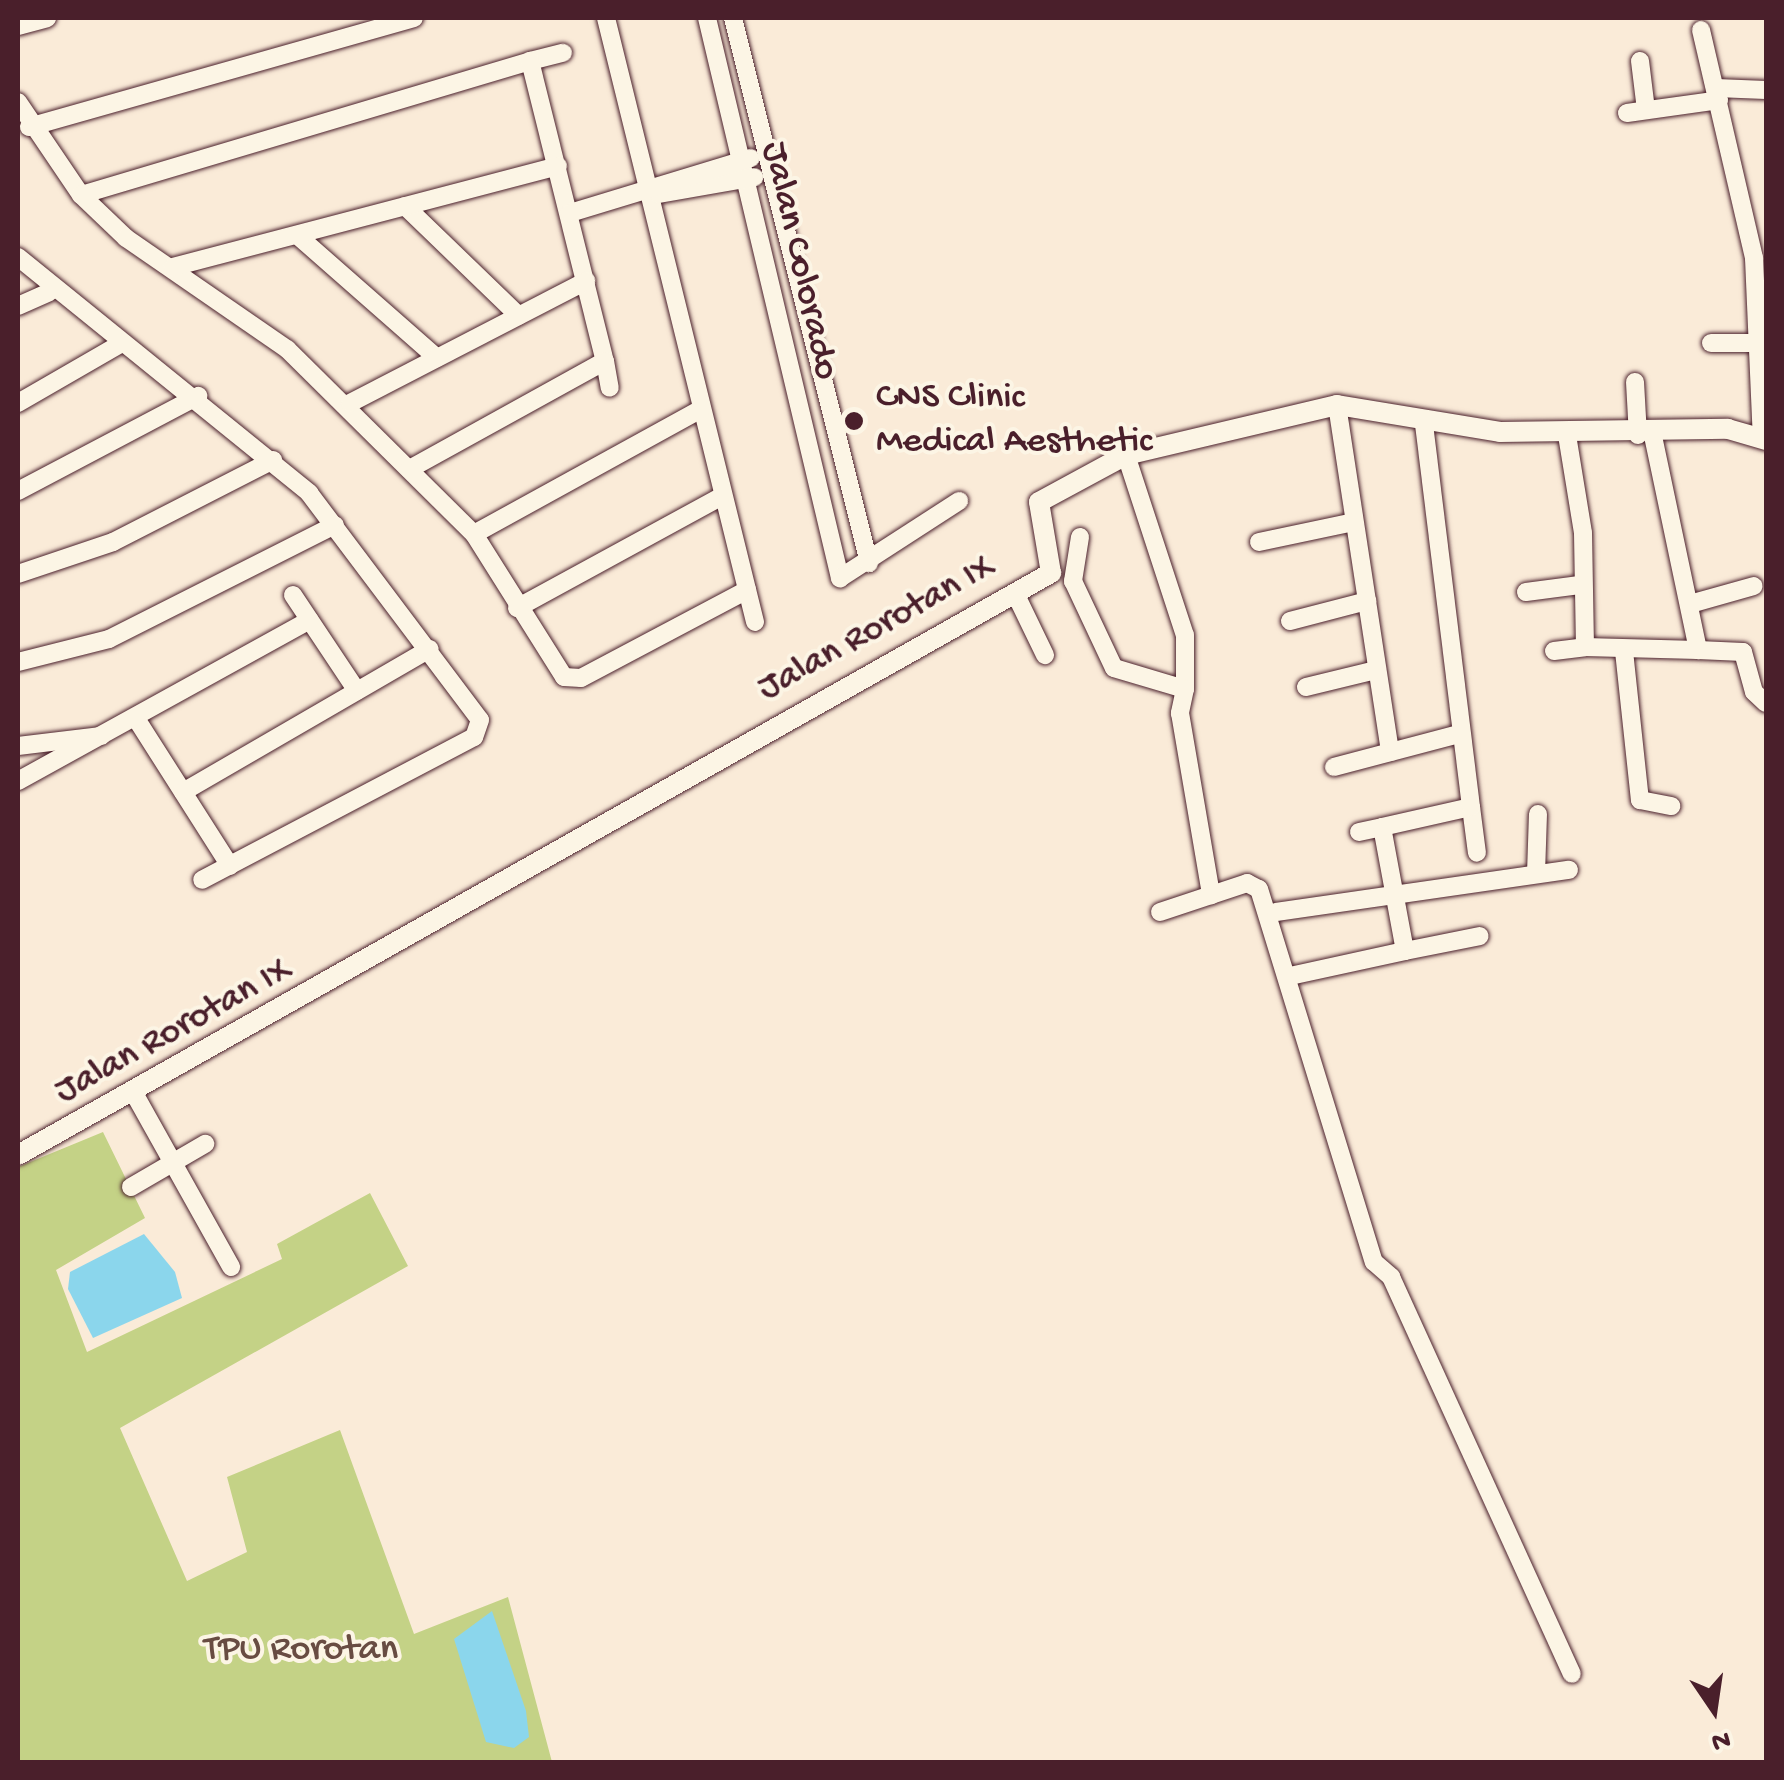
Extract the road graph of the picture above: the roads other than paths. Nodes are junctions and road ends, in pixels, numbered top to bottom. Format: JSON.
{"nodes":[{"id":1,"x":47,"y":18,"type":"edge"},
{"id":2,"x":414,"y":18,"type":"edge"},
{"id":3,"x":606,"y":18,"type":"edge"},
{"id":4,"x":707,"y":18,"type":"edge"},
{"id":5,"x":733,"y":18,"type":"edge"},
{"id":6,"x":18,"y":26,"type":"edge"},
{"id":7,"x":1702,"y":30,"type":"dead end"},
{"id":8,"x":563,"y":52,"type":"dead end"},
{"id":9,"x":530,"y":61,"type":"junction"},
{"id":10,"x":1640,"y":61,"type":"dead end"},
{"id":11,"x":1766,"y":90,"type":"edge"},
{"id":12,"x":1717,"y":94,"type":"junction"},
{"id":13,"x":18,"y":102,"type":"edge"},
{"id":14,"x":758,"y":124,"type":"junction"},
{"id":15,"x":29,"y":127,"type":"junction"},
{"id":16,"x":734,"y":130,"type":"junction"},
{"id":17,"x":741,"y":160,"type":"junction"},
{"id":18,"x":768,"y":165,"type":"junction"},
{"id":19,"x":558,"y":166,"type":"junction"},
{"id":20,"x":746,"y":179,"type":"junction"},
{"id":21,"x":642,"y":194,"type":"junction"},
{"id":22,"x":82,"y":195,"type":"junction"},
{"id":23,"x":405,"y":206,"type":"junction"},
{"id":24,"x":570,"y":213,"type":"junction"},
{"id":25,"x":297,"y":234,"type":"junction"},
{"id":26,"x":1760,"y":257,"type":"edge"},
{"id":27,"x":18,"y":258,"type":"edge"},
{"id":28,"x":173,"y":267,"type":"junction"},
{"id":29,"x":586,"y":281,"type":"junction"},
{"id":30,"x":49,"y":292,"type":"junction"},
{"id":31,"x":18,"y":306,"type":"edge"},
{"id":32,"x":1762,"y":314,"type":"edge"},
{"id":33,"x":519,"y":316,"type":"junction"},
{"id":34,"x":122,"y":343,"type":"junction"},
{"id":35,"x":1711,"y":343,"type":"dead end"},
{"id":36,"x":1760,"y":344,"type":"junction"},
{"id":37,"x":438,"y":358,"type":"junction"},
{"id":38,"x":605,"y":361,"type":"junction"},
{"id":39,"x":1634,"y":382,"type":"dead end"},
{"id":40,"x":1765,"y":382,"type":"edge"},
{"id":41,"x":610,"y":388,"type":"dead end"},
{"id":42,"x":198,"y":396,"type":"junction"},
{"id":43,"x":18,"y":402,"type":"edge"},
{"id":44,"x":350,"y":404,"type":"junction"},
{"id":45,"x":1336,"y":405,"type":"junction"},
{"id":46,"x":701,"y":408,"type":"junction"},
{"id":47,"x":1424,"y":424,"type":"junction"},
{"id":48,"x":1645,"y":435,"type":"junction"},
{"id":49,"x":1567,"y":436,"type":"junction"},
{"id":50,"x":1764,"y":440,"type":"edge"},
{"id":51,"x":1126,"y":456,"type":"junction"},
{"id":52,"x":273,"y":460,"type":"junction"},
{"id":53,"x":410,"y":469,"type":"junction"},
{"id":54,"x":18,"y":491,"type":"edge"},
{"id":55,"x":721,"y":498,"type":"junction"},
{"id":56,"x":959,"y":502,"type":"dead end"},
{"id":57,"x":1354,"y":522,"type":"junction"},
{"id":58,"x":336,"y":525,"type":"junction"},
{"id":59,"x":474,"y":534,"type":"junction"},
{"id":60,"x":1080,"y":537,"type":"dead end"},
{"id":61,"x":1259,"y":542,"type":"dead end"},
{"id":62,"x":869,"y":563,"type":"junction"},
{"id":63,"x":18,"y":574,"type":"edge"},
{"id":64,"x":1580,"y":585,"type":"junction"},
{"id":65,"x":1754,"y":586,"type":"dead end"},
{"id":66,"x":747,"y":590,"type":"junction"},
{"id":67,"x":1015,"y":592,"type":"junction"},
{"id":68,"x":1526,"y":592,"type":"dead end"},
{"id":69,"x":293,"y":595,"type":"dead end"},
{"id":70,"x":1367,"y":601,"type":"junction"},
{"id":71,"x":1690,"y":604,"type":"junction"},
{"id":72,"x":517,"y":608,"type":"junction"},
{"id":73,"x":310,"y":620,"type":"junction"},
{"id":74,"x":1290,"y":621,"type":"dead end"},
{"id":75,"x":755,"y":622,"type":"dead end"},
{"id":76,"x":1585,"y":646,"type":"junction"},
{"id":77,"x":430,"y":649,"type":"junction"},
{"id":78,"x":1554,"y":650,"type":"dead end"},
{"id":79,"x":1698,"y":650,"type":"junction"},
{"id":80,"x":1624,"y":651,"type":"junction"},
{"id":81,"x":1044,"y":656,"type":"dead end"},
{"id":82,"x":18,"y":662,"type":"edge"},
{"id":83,"x":1376,"y":670,"type":"junction"},
{"id":84,"x":1306,"y":686,"type":"dead end"},
{"id":85,"x":1185,"y":689,"type":"junction"},
{"id":86,"x":357,"y":691,"type":"junction"},
{"id":87,"x":1766,"y":703,"type":"edge"},
{"id":88,"x":137,"y":720,"type":"junction"},
{"id":89,"x":1460,"y":734,"type":"junction"},
{"id":90,"x":106,"y":736,"type":"junction"},
{"id":91,"x":18,"y":746,"type":"edge"},
{"id":92,"x":1390,"y":752,"type":"junction"},
{"id":93,"x":1334,"y":768,"type":"dead end"},
{"id":94,"x":18,"y":781,"type":"edge"},
{"id":95,"x":184,"y":792,"type":"junction"},
{"id":96,"x":1671,"y":806,"type":"dead end"},
{"id":97,"x":1471,"y":807,"type":"junction"},
{"id":98,"x":1538,"y":814,"type":"dead end"},
{"id":99,"x":1382,"y":826,"type":"junction"},
{"id":100,"x":1359,"y":832,"type":"dead end"},
{"id":101,"x":1477,"y":852,"type":"dead end"},
{"id":102,"x":230,"y":866,"type":"junction"},
{"id":103,"x":1570,"y":870,"type":"dead end"},
{"id":104,"x":1536,"y":874,"type":"junction"},
{"id":105,"x":202,"y":880,"type":"dead end"},
{"id":106,"x":1211,"y":896,"type":"junction"},
{"id":107,"x":1396,"y":896,"type":"junction"},
{"id":108,"x":1160,"y":912,"type":"dead end"},
{"id":109,"x":1276,"y":912,"type":"dead end"},
{"id":110,"x":1480,"y":936,"type":"dead end"},
{"id":111,"x":1404,"y":951,"type":"junction"},
{"id":112,"x":1290,"y":976,"type":"dead end"},
{"id":113,"x":135,"y":1096,"type":"junction"},
{"id":114,"x":205,"y":1144,"type":"dead end"},
{"id":115,"x":18,"y":1155,"type":"edge"},
{"id":116,"x":172,"y":1164,"type":"junction"},
{"id":117,"x":131,"y":1187,"type":"dead end"},
{"id":118,"x":230,"y":1267,"type":"dead end"},
{"id":119,"x":1572,"y":1674,"type":"dead end"}],
"edges":[{"from":1,"to":6,"type":"street"},
{"from":2,"to":15,"type":"street"},
{"from":3,"to":21,"type":"street"},
{"from":4,"to":16,"type":"street","name":"Jalan Colorado"},
{"from":5,"to":14,"type":"street","name":"Jalan Colorado"},
{"from":7,"to":12,"type":"street"},
{"from":8,"to":9,"type":"street"},
{"from":9,"to":19,"type":"street"},
{"from":9,"to":22,"type":"street"},
{"from":10,"to":12,"type":"street"},
{"from":11,"to":12,"type":"street"},
{"from":12,"to":26,"type":"street"},
{"from":13,"to":15,"type":"street"},
{"from":14,"to":16,"type":"street"},
{"from":14,"to":18,"type":"street","name":"Jalan Colorado"},
{"from":15,"to":22,"type":"street"},
{"from":16,"to":17,"type":"street","name":"Jalan Colorado"},
{"from":17,"to":18,"type":"street"},
{"from":17,"to":20,"type":"street","name":"Jalan Colorado"},
{"from":17,"to":21,"type":"street"},
{"from":18,"to":20,"type":"street"},
{"from":18,"to":62,"type":"street","name":"Jalan Colorado"},
{"from":19,"to":23,"type":"street"},
{"from":19,"to":24,"type":"street"},
{"from":20,"to":21,"type":"street"},
{"from":20,"to":62,"type":"street","name":"Jalan Colorado"},
{"from":21,"to":24,"type":"street"},
{"from":21,"to":46,"type":"street"},
{"from":22,"to":28,"type":"street"},
{"from":23,"to":25,"type":"street"},
{"from":23,"to":33,"type":"street"},
{"from":24,"to":29,"type":"street"},
{"from":25,"to":28,"type":"street"},
{"from":25,"to":37,"type":"street"},
{"from":26,"to":32,"type":"street"},
{"from":27,"to":30,"type":"street"},
{"from":28,"to":44,"type":"street"},
{"from":29,"to":33,"type":"street"},
{"from":29,"to":38,"type":"street"},
{"from":30,"to":31,"type":"street"},
{"from":30,"to":34,"type":"street"},
{"from":32,"to":36,"type":"street"},
{"from":33,"to":37,"type":"street"},
{"from":34,"to":42,"type":"street"},
{"from":34,"to":43,"type":"street"},
{"from":35,"to":36,"type":"street"},
{"from":36,"to":40,"type":"street"},
{"from":37,"to":44,"type":"street"},
{"from":38,"to":41,"type":"street"},
{"from":38,"to":53,"type":"street"},
{"from":39,"to":48,"type":"street"},
{"from":40,"to":50,"type":"street"},
{"from":42,"to":52,"type":"street"},
{"from":42,"to":54,"type":"street"},
{"from":44,"to":53,"type":"street"},
{"from":45,"to":47,"type":"street","name":"Jalan Rorotan IX"},
{"from":45,"to":51,"type":"street","name":"Jalan Rorotan IX"},
{"from":45,"to":57,"type":"street"},
{"from":46,"to":55,"type":"street"},
{"from":46,"to":59,"type":"street"},
{"from":47,"to":49,"type":"street","name":"Jalan Rorotan IX"},
{"from":47,"to":89,"type":"street"},
{"from":48,"to":49,"type":"street","name":"Jalan Rorotan IX"},
{"from":48,"to":50,"type":"street","name":"Jalan Rorotan IX"},
{"from":48,"to":71,"type":"street"},
{"from":49,"to":64,"type":"street"},
{"from":51,"to":67,"type":"street","name":"Jalan Rorotan IX"},
{"from":51,"to":85,"type":"street"},
{"from":52,"to":58,"type":"street"},
{"from":52,"to":63,"type":"street"},
{"from":53,"to":59,"type":"street"},
{"from":55,"to":66,"type":"street"},
{"from":55,"to":72,"type":"street"},
{"from":56,"to":62,"type":"street"},
{"from":57,"to":61,"type":"street"},
{"from":57,"to":70,"type":"street"},
{"from":58,"to":77,"type":"street"},
{"from":58,"to":82,"type":"street"},
{"from":59,"to":72,"type":"street"},
{"from":60,"to":85,"type":"street"},
{"from":64,"to":68,"type":"street"},
{"from":64,"to":76,"type":"street"},
{"from":65,"to":71,"type":"street"},
{"from":66,"to":72,"type":"street"},
{"from":66,"to":75,"type":"street"},
{"from":67,"to":81,"type":"street"},
{"from":67,"to":113,"type":"street","name":"Jalan Rorotan IX"},
{"from":69,"to":73,"type":"street"},
{"from":70,"to":74,"type":"street"},
{"from":70,"to":83,"type":"street"},
{"from":71,"to":79,"type":"street"},
{"from":73,"to":86,"type":"street"},
{"from":73,"to":88,"type":"street"},
{"from":76,"to":78,"type":"street"},
{"from":76,"to":80,"type":"street"},
{"from":77,"to":86,"type":"street"},
{"from":77,"to":102,"type":"street"},
{"from":79,"to":80,"type":"street"},
{"from":79,"to":87,"type":"street"},
{"from":80,"to":96,"type":"street"},
{"from":83,"to":84,"type":"street"},
{"from":83,"to":92,"type":"street"},
{"from":85,"to":106,"type":"street"},
{"from":86,"to":95,"type":"street"},
{"from":88,"to":90,"type":"street"},
{"from":88,"to":95,"type":"street"},
{"from":89,"to":92,"type":"street"},
{"from":89,"to":97,"type":"street"},
{"from":90,"to":91,"type":"street"},
{"from":90,"to":94,"type":"street"},
{"from":92,"to":93,"type":"street"},
{"from":95,"to":102,"type":"street"},
{"from":97,"to":99,"type":"street"},
{"from":97,"to":101,"type":"street"},
{"from":98,"to":104,"type":"street"},
{"from":99,"to":100,"type":"street"},
{"from":99,"to":107,"type":"street"},
{"from":102,"to":105,"type":"street"},
{"from":103,"to":104,"type":"street"},
{"from":104,"to":107,"type":"street"},
{"from":106,"to":108,"type":"street"},
{"from":106,"to":119,"type":"street"},
{"from":107,"to":109,"type":"street"},
{"from":107,"to":111,"type":"street"},
{"from":110,"to":111,"type":"street"},
{"from":111,"to":112,"type":"street"},
{"from":113,"to":115,"type":"street","name":"Jalan Rorotan IX"},
{"from":113,"to":116,"type":"street"},
{"from":114,"to":116,"type":"street"},
{"from":116,"to":117,"type":"street"},
{"from":116,"to":118,"type":"street"}]}
